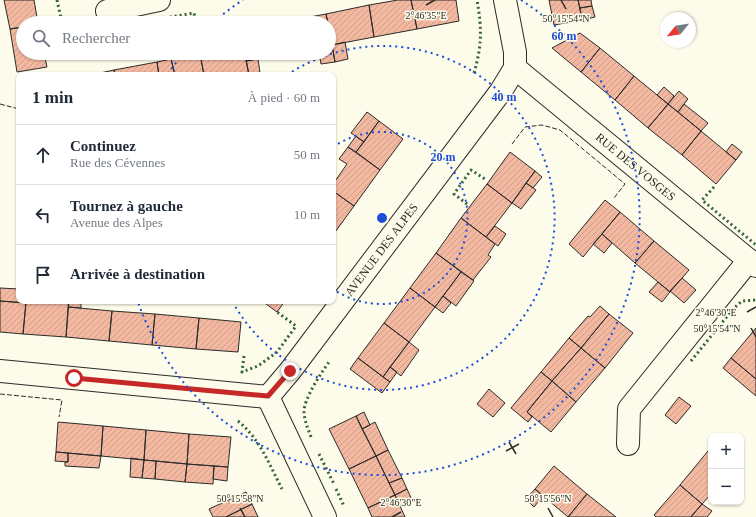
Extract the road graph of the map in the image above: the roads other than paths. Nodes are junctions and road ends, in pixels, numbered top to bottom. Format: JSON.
{"nodes":[{"id":1,"x":159,"y":0,"type":"edge"},
{"id":2,"x":505,"y":0,"type":"edge"},
{"id":3,"x":107,"y":11,"type":"dead end"},
{"id":4,"x":515,"y":68,"type":"junction"},
{"id":5,"x":752,"y":263,"type":"edge"},
{"id":6,"x":0,"y":371,"type":"edge"},
{"id":7,"x":268,"y":396,"type":"junction"},
{"id":8,"x":628,"y":444,"type":"dead end"},
{"id":9,"x":324,"y":517,"type":"edge"}],
"edges":[{"from":1,"to":3,"type":"street"},
{"from":2,"to":4,"type":"street"},
{"from":4,"to":5,"type":"street","name":"RUE DES VOSGES"},
{"from":4,"to":7,"type":"street","name":"AVENUE DES ALPES"},
{"from":5,"to":8,"type":"street"},
{"from":6,"to":7,"type":"street"},
{"from":7,"to":9,"type":"street"}]}
